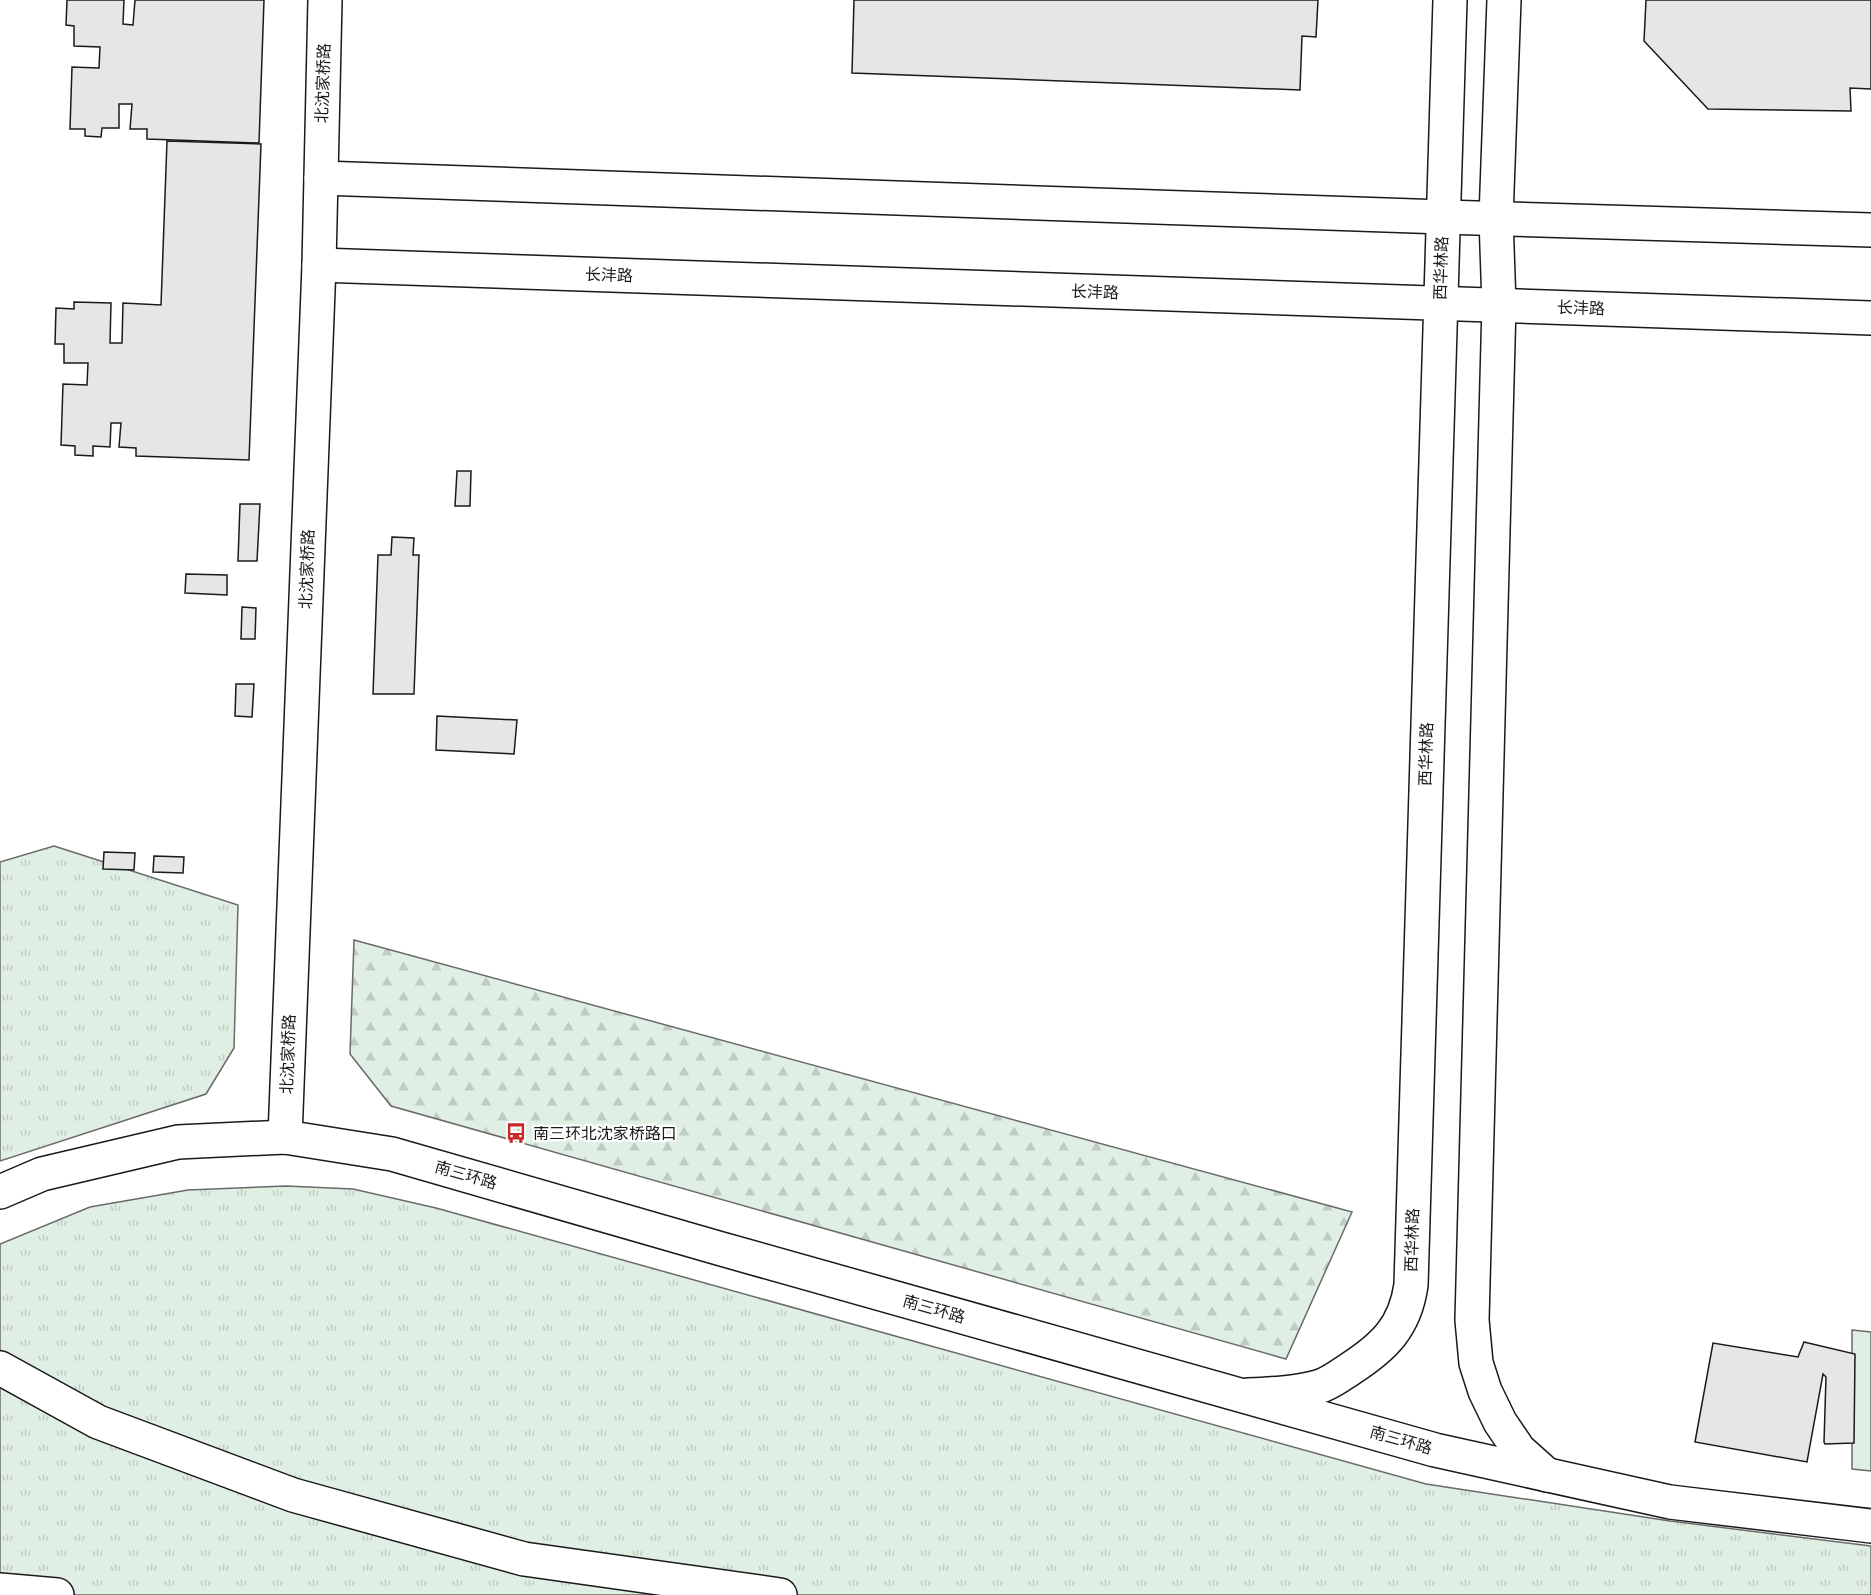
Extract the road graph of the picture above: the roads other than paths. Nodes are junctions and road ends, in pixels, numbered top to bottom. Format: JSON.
{"nodes":[{"id":1,"x":326,"y":0,"type":"edge"},
{"id":2,"x":1450,"y":0,"type":"edge"},
{"id":3,"x":1504,"y":0,"type":"edge"},
{"id":4,"x":321,"y":178,"type":"junction"},
{"id":5,"x":1443,"y":217,"type":"junction"},
{"id":6,"x":1496,"y":218,"type":"junction"},
{"id":7,"x":1871,"y":230,"type":"edge"},
{"id":8,"x":319,"y":265,"type":"junction"},
{"id":9,"x":1440,"y":304,"type":"junction"},
{"id":10,"x":1499,"y":305,"type":"junction"},
{"id":11,"x":1871,"y":318,"type":"edge"},
{"id":12,"x":285,"y":1137,"type":"junction"},
{"id":13,"x":0,"y":1192,"type":"edge"},
{"id":14,"x":0,"y":1368,"type":"edge"},
{"id":15,"x":1241,"y":1395,"type":"junction"},
{"id":16,"x":1547,"y":1475,"type":"junction"},
{"id":17,"x":1871,"y":1526,"type":"edge"},
{"id":18,"x":0,"y":1590,"type":"edge"},
{"id":19,"x":57,"y":1595,"type":"edge"},
{"id":20,"x":780,"y":1595,"type":"edge"}],
"edges":[{"from":1,"to":4,"type":"main road","name":"北沈家桥路"},
{"from":2,"to":5,"type":"main road","name":"西华林路"},
{"from":3,"to":6,"type":"main road"},
{"from":4,"to":5,"type":"main road"},
{"from":4,"to":8,"type":"main road","name":"北沈家桥路"},
{"from":5,"to":6,"type":"main road"},
{"from":5,"to":9,"type":"main road","name":"西华林路"},
{"from":6,"to":7,"type":"main road"},
{"from":6,"to":10,"type":"main road"},
{"from":8,"to":9,"type":"main road","name":"长沣路"},
{"from":8,"to":12,"type":"main road","name":"北沈家桥路"},
{"from":9,"to":10,"type":"main road","name":"长沣路"},
{"from":9,"to":15,"type":"main road","name":"西华林路"},
{"from":10,"to":11,"type":"main road","name":"长沣路"},
{"from":10,"to":16,"type":"main road"},
{"from":12,"to":13,"type":"main road","name":"南三环路"},
{"from":12,"to":15,"type":"main road","name":"南三环路"},
{"from":14,"to":20,"type":"main road"},
{"from":15,"to":16,"type":"main road","name":"南三环路"},
{"from":16,"to":17,"type":"main road","name":"南三环路"},
{"from":18,"to":19,"type":"main road"}]}
